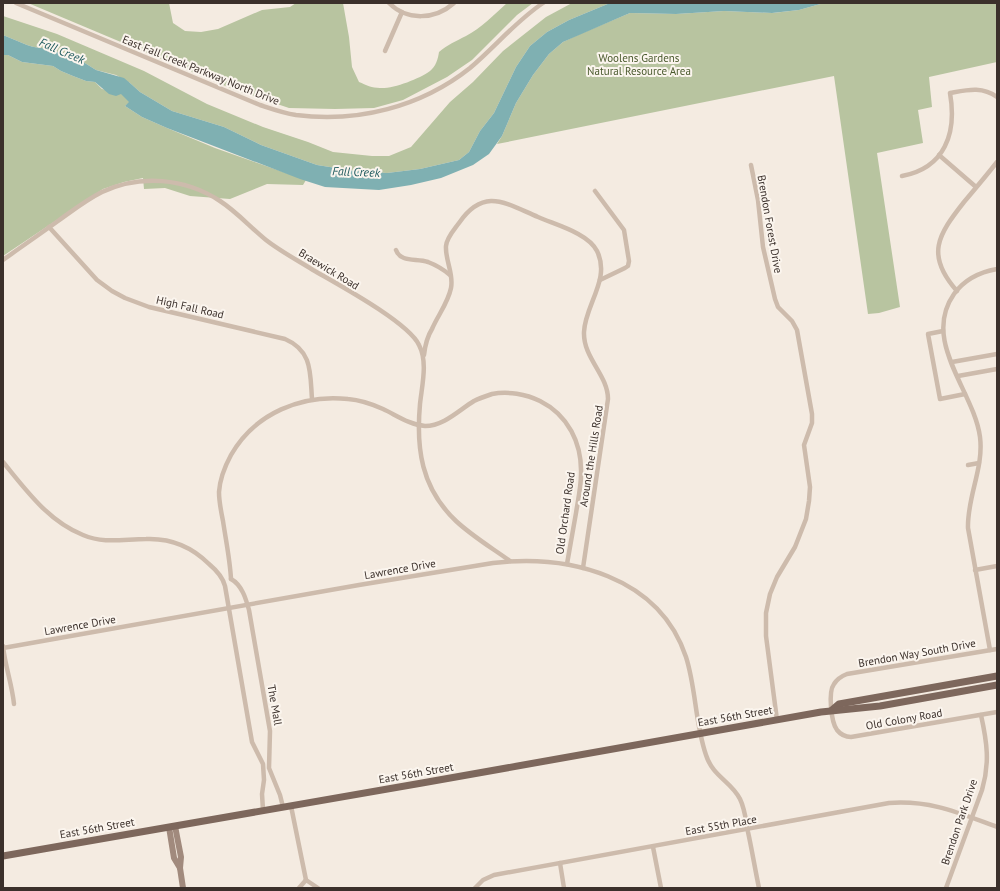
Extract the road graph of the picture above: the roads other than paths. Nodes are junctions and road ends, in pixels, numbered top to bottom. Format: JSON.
{"nodes":[{"id":1,"x":16,"y":3,"type":"edge"},
{"id":2,"x":389,"y":3,"type":"edge"},
{"id":3,"x":454,"y":3,"type":"edge"},
{"id":4,"x":543,"y":3,"type":"edge"},
{"id":5,"x":402,"y":12,"type":"junction"},
{"id":6,"x":385,"y":52,"type":"dead end"},
{"id":7,"x":997,"y":97,"type":"edge"},
{"id":8,"x":938,"y":155,"type":"junction"},
{"id":9,"x":997,"y":162,"type":"edge"},
{"id":10,"x":751,"y":165,"type":"dead end"},
{"id":11,"x":902,"y":176,"type":"dead end"},
{"id":12,"x":976,"y":187,"type":"junction"},
{"id":13,"x":595,"y":190,"type":"dead end"},
{"id":14,"x":50,"y":227,"type":"junction"},
{"id":15,"x":396,"y":250,"type":"dead end"},
{"id":16,"x":3,"y":260,"type":"edge"},
{"id":17,"x":997,"y":269,"type":"edge"},
{"id":18,"x":450,"y":275,"type":"junction"},
{"id":19,"x":600,"y":280,"type":"junction"},
{"id":20,"x":957,"y":291,"type":"junction"},
{"id":21,"x":943,"y":331,"type":"junction"},
{"id":22,"x":997,"y":354,"type":"edge"},
{"id":23,"x":423,"y":356,"type":"junction"},
{"id":24,"x":952,"y":362,"type":"junction"},
{"id":25,"x":997,"y":369,"type":"edge"},
{"id":26,"x":958,"y":376,"type":"junction"},
{"id":27,"x":965,"y":394,"type":"junction"},
{"id":28,"x":312,"y":399,"type":"junction"},
{"id":29,"x":418,"y":424,"type":"junction"},
{"id":30,"x":3,"y":462,"type":"edge"},
{"id":31,"x":978,"y":463,"type":"junction"},
{"id":32,"x":968,"y":465,"type":"dead end"},
{"id":33,"x":510,"y":561,"type":"junction"},
{"id":34,"x":567,"y":564,"type":"junction"},
{"id":35,"x":997,"y":566,"type":"edge"},
{"id":36,"x":583,"y":568,"type":"junction"},
{"id":37,"x":975,"y":570,"type":"junction"},
{"id":38,"x":231,"y":580,"type":"junction"},
{"id":39,"x":224,"y":582,"type":"junction"},
{"id":40,"x":248,"y":605,"type":"junction"},
{"id":41,"x":229,"y":609,"type":"junction"},
{"id":42,"x":3,"y":648,"type":"edge"},
{"id":43,"x":997,"y":649,"type":"edge"},
{"id":44,"x":990,"y":650,"type":"junction"},
{"id":45,"x":997,"y":676,"type":"edge"},
{"id":46,"x":841,"y":677,"type":"joint"},
{"id":47,"x":997,"y":685,"type":"edge"},
{"id":48,"x":14,"y":704,"type":"dead end"},
{"id":49,"x":832,"y":710,"type":"junction"},
{"id":50,"x":997,"y":712,"type":"edge"},
{"id":51,"x":981,"y":715,"type":"junction"},
{"id":52,"x":777,"y":720,"type":"junction"},
{"id":53,"x":701,"y":733,"type":"junction"},
{"id":54,"x":269,"y":765,"type":"junction"},
{"id":55,"x":263,"y":766,"type":"junction"},
{"id":56,"x":273,"y":779,"type":"junction"},
{"id":57,"x":264,"y":780,"type":"junction"},
{"id":58,"x":291,"y":806,"type":"junction"},
{"id":59,"x":283,"y":807,"type":"junction"},
{"id":60,"x":263,"y":810,"type":"junction"},
{"id":61,"x":972,"y":817,"type":"junction"},
{"id":62,"x":172,"y":826,"type":"junction"},
{"id":63,"x":997,"y":827,"type":"edge"},
{"id":64,"x":748,"y":830,"type":"junction"},
{"id":65,"x":653,"y":847,"type":"junction"},
{"id":66,"x":3,"y":856,"type":"edge"},
{"id":67,"x":560,"y":863,"type":"junction"},
{"id":68,"x":306,"y":880,"type":"junction"},
{"id":69,"x":476,"y":887,"type":"edge"},
{"id":70,"x":183,"y":888,"type":"edge"},
{"id":71,"x":299,"y":888,"type":"edge"},
{"id":72,"x":318,"y":888,"type":"edge"},
{"id":73,"x":564,"y":888,"type":"edge"},
{"id":74,"x":661,"y":888,"type":"edge"},
{"id":75,"x":759,"y":888,"type":"edge"},
{"id":76,"x":946,"y":888,"type":"edge"}],
"edges":[{"from":1,"to":4,"type":"street","name":"East Fall Creek Parkway North Drive"},
{"from":2,"to":5,"type":"street"},
{"from":3,"to":5,"type":"street"},
{"from":5,"to":6,"type":"street"},
{"from":7,"to":8,"type":"street"},
{"from":8,"to":11,"type":"street"},
{"from":8,"to":12,"type":"street"},
{"from":9,"to":12,"type":"street"},
{"from":10,"to":52,"type":"street","name":"Brendon Forest Drive"},
{"from":12,"to":20,"type":"street"},
{"from":13,"to":19,"type":"street"},
{"from":14,"to":16,"type":"street","name":"Braewick Road"},
{"from":14,"to":23,"type":"street","name":"Braewick Road"},
{"from":14,"to":28,"type":"street","name":"High Fall Road"},
{"from":15,"to":18,"type":"street"},
{"from":17,"to":20,"type":"street"},
{"from":18,"to":19,"type":"street","name":"Around the Hills Road"},
{"from":18,"to":23,"type":"street","name":"Around the Hills Road"},
{"from":19,"to":36,"type":"street","name":"Around the Hills Road"},
{"from":20,"to":21,"type":"street"},
{"from":21,"to":24,"type":"street"},
{"from":21,"to":27,"type":"street"},
{"from":22,"to":24,"type":"street"},
{"from":23,"to":29,"type":"street","name":"Braewick Road"},
{"from":24,"to":26,"type":"street"},
{"from":25,"to":26,"type":"street"},
{"from":26,"to":27,"type":"street"},
{"from":27,"to":31,"type":"street"},
{"from":28,"to":29,"type":"street","name":"Old Orchard Road"},
{"from":28,"to":38,"type":"street","name":"Old Orchard Road"},
{"from":29,"to":33,"type":"street","name":"Braewick Road"},
{"from":29,"to":34,"type":"street","name":"Old Orchard Road"},
{"from":30,"to":39,"type":"street"},
{"from":31,"to":32,"type":"street"},
{"from":31,"to":37,"type":"street"},
{"from":33,"to":34,"type":"street","name":"Lawrence Drive"},
{"from":33,"to":40,"type":"street","name":"Lawrence Drive"},
{"from":34,"to":36,"type":"street","name":"Lawrence Drive"},
{"from":35,"to":37,"type":"street"},
{"from":36,"to":53,"type":"street","name":"Lawrence Drive"},
{"from":37,"to":44,"type":"street"},
{"from":38,"to":39,"type":"street"},
{"from":38,"to":40,"type":"street"},
{"from":39,"to":41,"type":"street"},
{"from":40,"to":41,"type":"street","name":"Lawrence Drive"},
{"from":40,"to":54,"type":"street","name":"The Mall"},
{"from":41,"to":42,"type":"street","name":"Lawrence Drive"},
{"from":41,"to":55,"type":"street"},
{"from":42,"to":48,"type":"street"},
{"from":43,"to":44,"type":"street","name":"Brendon Way South Drive"},
{"from":44,"to":46,"type":"street","name":"Brendon Way South Drive"},
{"from":45,"to":49,"type":"main road","name":"East 56th Street"},
{"from":46,"to":49,"type":"street","name":"Old Colony Road"},
{"from":47,"to":49,"type":"main road","name":"East 56th Street"},
{"from":49,"to":51,"type":"street","name":"Old Colony Road"},
{"from":49,"to":52,"type":"main road","name":"East 56th Street"},
{"from":50,"to":51,"type":"street","name":"Old Colony Road"},
{"from":51,"to":61,"type":"street","name":"Brendon Park Drive"},
{"from":52,"to":53,"type":"main road","name":"East 56th Street"},
{"from":53,"to":58,"type":"main road","name":"East 56th Street"},
{"from":53,"to":64,"type":"street","name":"Lawrence Drive"},
{"from":54,"to":55,"type":"street"},
{"from":54,"to":56,"type":"street","name":"The Mall"},
{"from":55,"to":57,"type":"street"},
{"from":56,"to":57,"type":"street"},
{"from":56,"to":59,"type":"street","name":"The Mall"},
{"from":57,"to":60,"type":"street"},
{"from":58,"to":59,"type":"main road","name":"East 56th Street"},
{"from":58,"to":68,"type":"street"},
{"from":59,"to":60,"type":"main road","name":"East 56th Street"},
{"from":60,"to":62,"type":"main road","name":"East 56th Street"},
{"from":61,"to":63,"type":"street","name":"East 55th Place"},
{"from":61,"to":64,"type":"street","name":"East 55th Place"},
{"from":61,"to":76,"type":"street","name":"Brendon Park Drive"},
{"from":62,"to":66,"type":"main road","name":"East 56th Street"},
{"from":62,"to":70,"type":"main road"},
{"from":64,"to":65,"type":"street","name":"East 55th Place"},
{"from":64,"to":75,"type":"street","name":"Lawrence Drive"},
{"from":65,"to":67,"type":"street","name":"East 55th Place"},
{"from":65,"to":74,"type":"street"},
{"from":67,"to":69,"type":"street","name":"East 55th Place"},
{"from":67,"to":73,"type":"street"},
{"from":68,"to":71,"type":"street"},
{"from":68,"to":72,"type":"street"}]}
